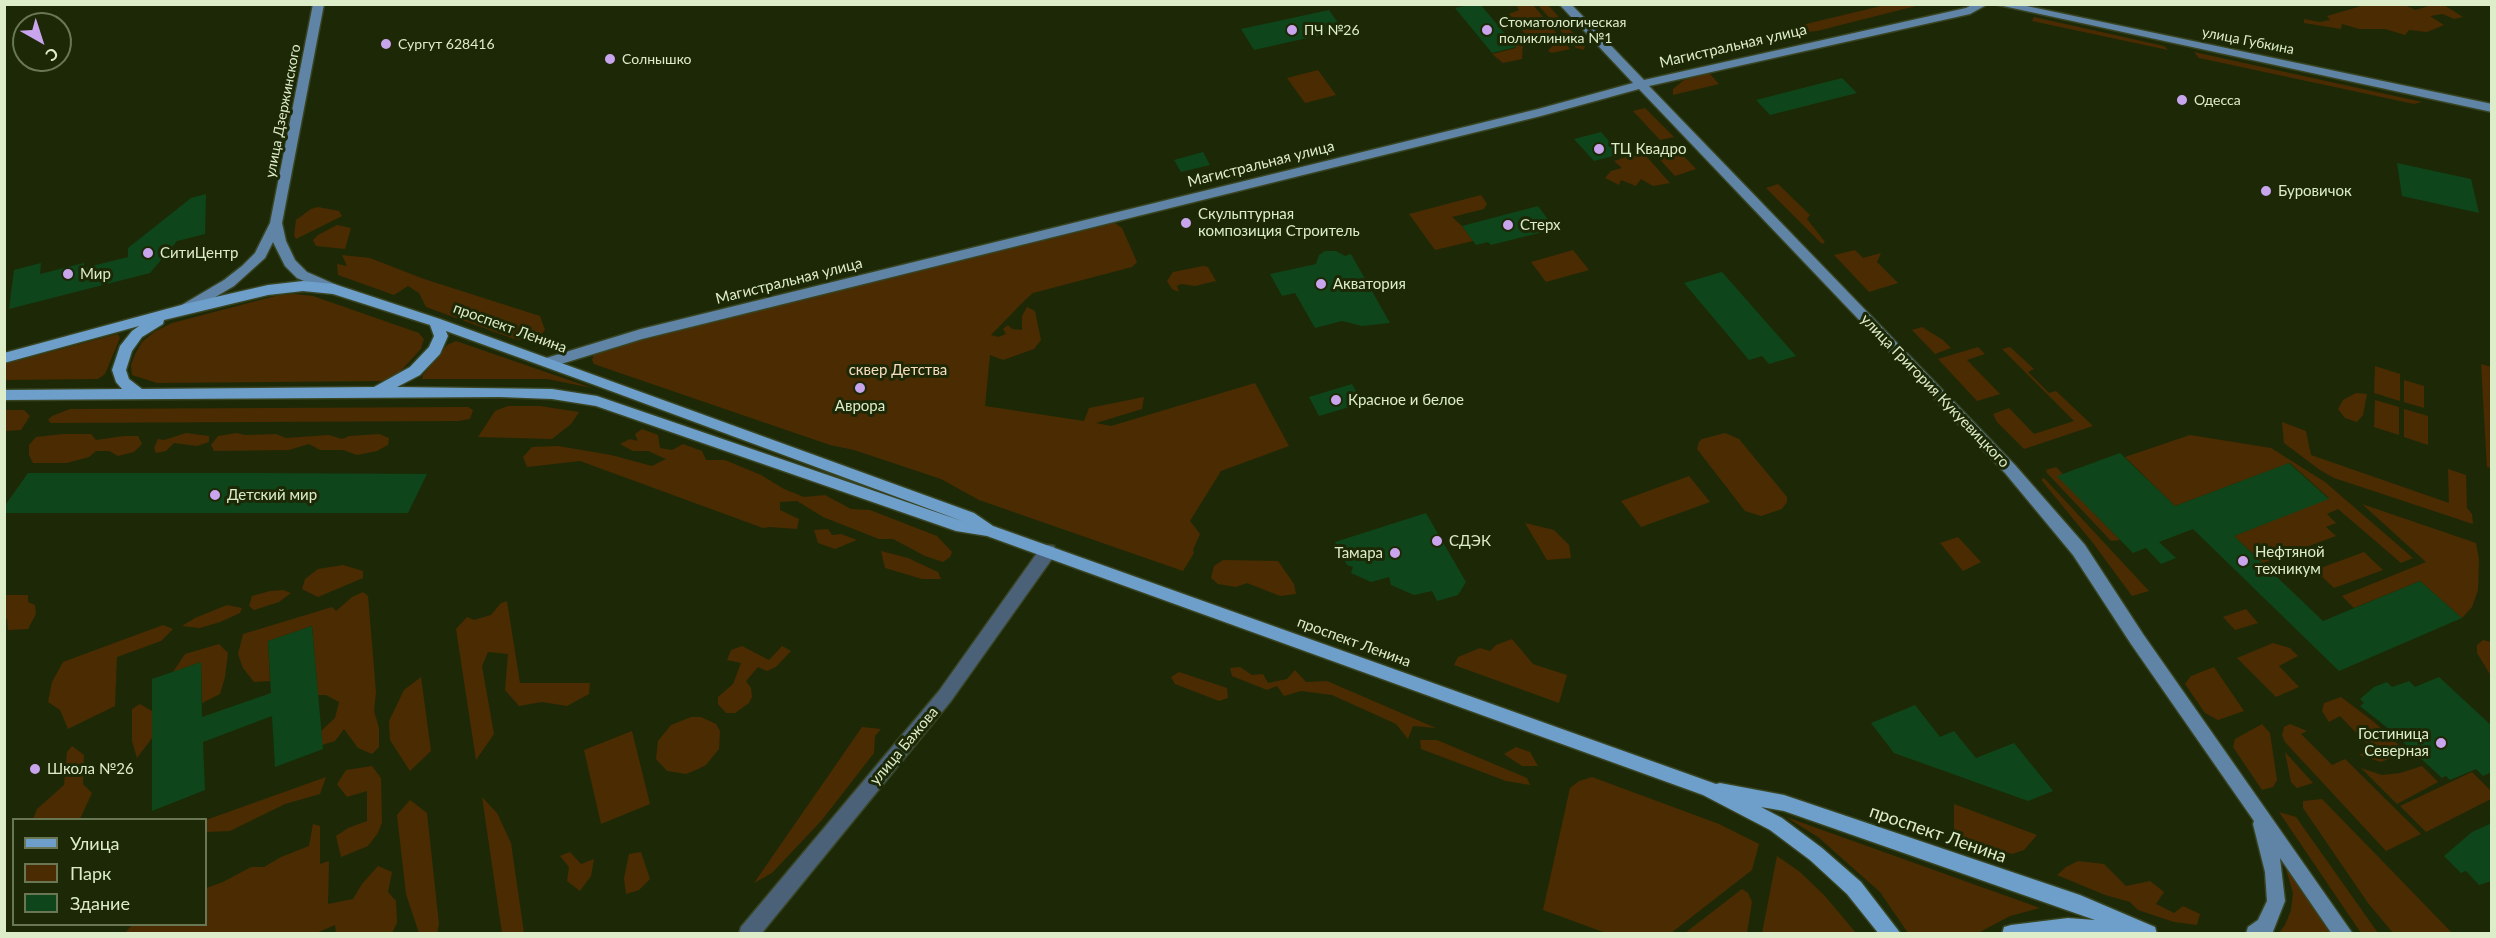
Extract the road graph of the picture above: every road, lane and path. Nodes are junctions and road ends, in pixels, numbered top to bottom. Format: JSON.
{"nodes":[{"id":1,"x":319,"y":4,"type":"edge"},
{"id":2,"x":1564,"y":4,"type":"edge"},
{"id":3,"x":1983,"y":4,"type":"edge"},
{"id":4,"x":1998,"y":4,"type":"edge"},
{"id":5,"x":1640,"y":86,"type":"junction"},
{"id":6,"x":2492,"y":108,"type":"edge"},
{"id":7,"x":276,"y":223,"type":"junction"},
{"id":8,"x":334,"y":289,"type":"junction"},
{"id":9,"x":185,"y":309,"type":"junction"},
{"id":10,"x":435,"y":322,"type":"junction"},
{"id":11,"x":4,"y":358,"type":"edge"},
{"id":12,"x":548,"y":363,"type":"junction"},
{"id":13,"x":377,"y":392,"type":"junction"},
{"id":14,"x":139,"y":394,"type":"junction"},
{"id":15,"x":4,"y":395,"type":"edge"},
{"id":16,"x":987,"y":530,"type":"junction"},
{"id":17,"x":1048,"y":551,"type":"junction"},
{"id":18,"x":1708,"y":789,"type":"junction"},
{"id":19,"x":2260,"y":816,"type":"junction"},
{"id":20,"x":748,"y":933,"type":"edge"},
{"id":21,"x":1892,"y":933,"type":"edge"},
{"id":22,"x":2011,"y":933,"type":"edge"},
{"id":23,"x":2140,"y":933,"type":"edge"},
{"id":24,"x":2148,"y":933,"type":"edge"},
{"id":25,"x":2255,"y":933,"type":"edge"},
{"id":26,"x":2344,"y":933,"type":"edge"}],
"edges":[{"from":1,"to":7,"type":"main road","name":"улица Дзержинского"},
{"from":2,"to":5,"type":"main road","name":"улица Григория Кукуевицкого"},
{"from":3,"to":5,"type":"main road","name":"Магистральная улица"},
{"from":4,"to":6,"type":"main road","name":"улица Губкина"},
{"from":5,"to":12,"type":"main road","name":"Магистральная улица"},
{"from":5,"to":19,"type":"main road","name":"улица Григория Кукуевицкого"},
{"from":7,"to":8,"type":"main road","name":"улица Дзержинского"},
{"from":7,"to":9,"type":"main road","name":"улица Дзержинского"},
{"from":8,"to":9,"type":"main road","name":"проспект Ленина"},
{"from":8,"to":10,"type":"main road","name":"проспект Ленина"},
{"from":9,"to":11,"type":"main road","name":"проспект Ленина"},
{"from":9,"to":14,"type":"main road"},
{"from":10,"to":12,"type":"main road","name":"проспект Ленина"},
{"from":10,"to":13,"type":"main road"},
{"from":12,"to":16,"type":"main road","name":"проспект Ленина"},
{"from":13,"to":14,"type":"main road","name":"проспект Ленина"},
{"from":13,"to":16,"type":"main road","name":"проспект Ленина"},
{"from":14,"to":15,"type":"main road","name":"проспект Ленина"},
{"from":16,"to":17,"type":"main road","name":"проспект Ленина"},
{"from":17,"to":18,"type":"main road","name":"проспект Ленина"},
{"from":17,"to":20,"type":"street","name":"улица Бажова"},
{"from":18,"to":21,"type":"main road","name":"проспект Ленина"},
{"from":18,"to":24,"type":"main road","name":"проспект Ленина"},
{"from":19,"to":25,"type":"main road","name":"улица Григория Кукуевицкого"},
{"from":19,"to":26,"type":"main road","name":"улица Григория Кукуевицкого"},
{"from":22,"to":23,"type":"main road"}]}
